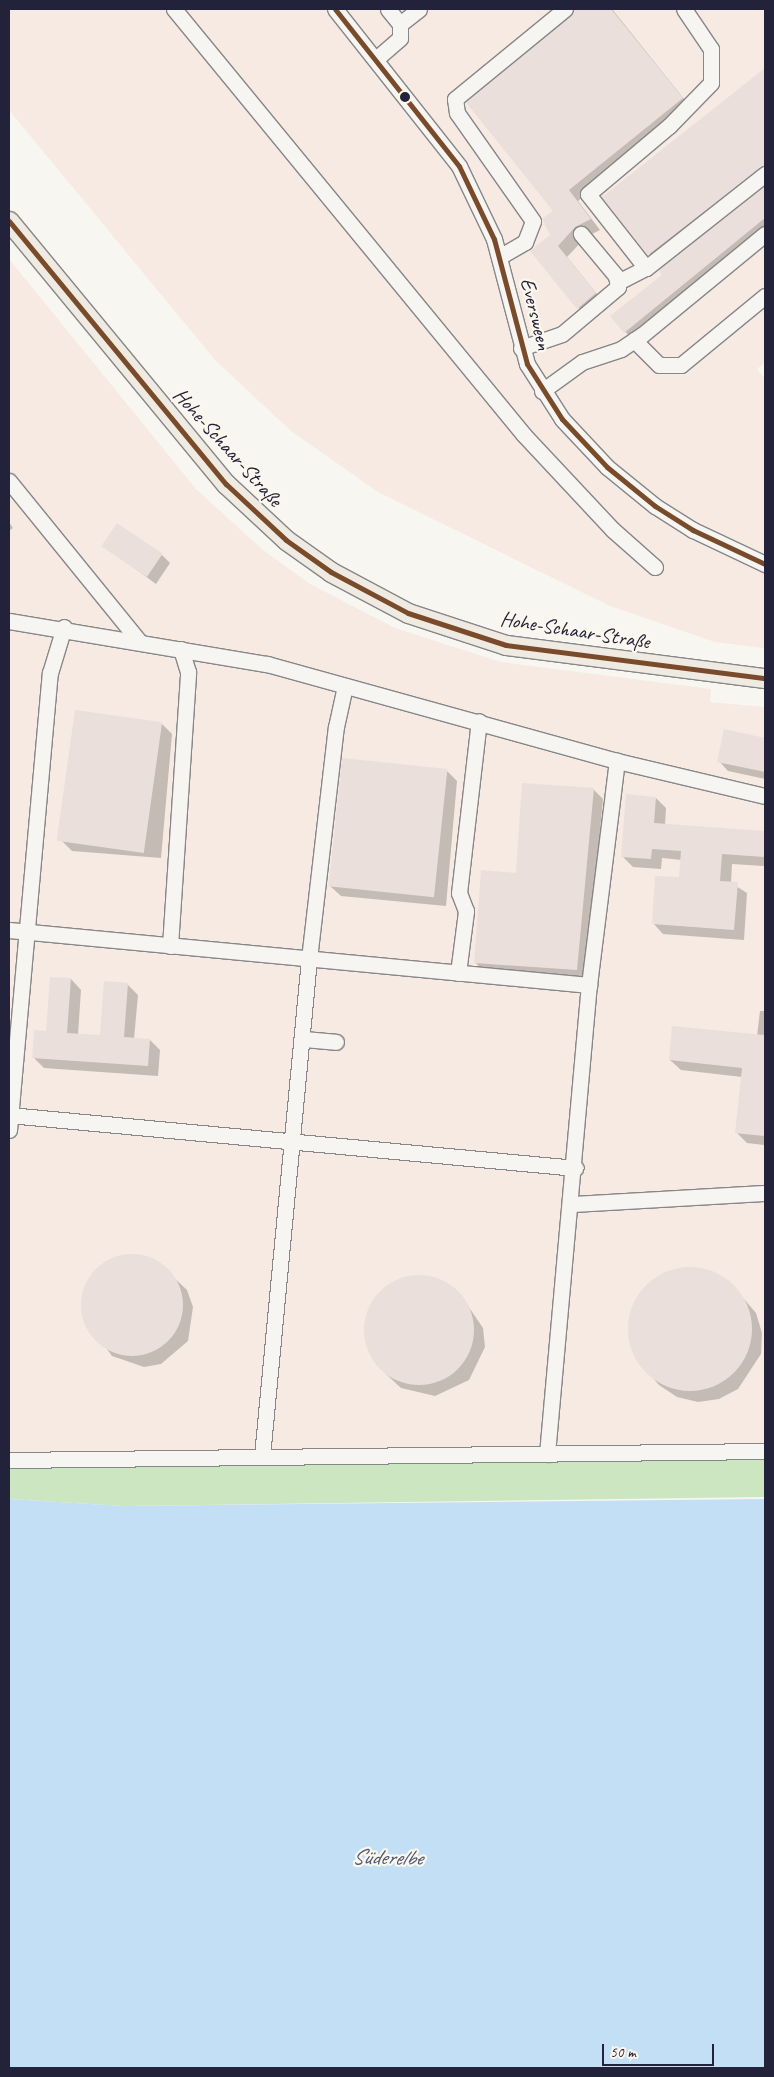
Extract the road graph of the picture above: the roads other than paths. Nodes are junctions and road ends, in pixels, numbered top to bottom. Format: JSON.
{"nodes":[{"id":1,"x":174,"y":9,"type":"edge"},
{"id":2,"x":334,"y":9,"type":"edge"},
{"id":3,"x":388,"y":9,"type":"edge"},
{"id":4,"x":419,"y":9,"type":"edge"},
{"id":5,"x":565,"y":9,"type":"edge"},
{"id":6,"x":684,"y":9,"type":"edge"},
{"id":7,"x":400,"y":24,"type":"junction"},
{"id":8,"x":376,"y":59,"type":"junction"},
{"id":9,"x":765,"y":174,"type":"edge"},
{"id":10,"x":9,"y":221,"type":"edge"},
{"id":11,"x":580,"y":234,"type":"dead end"},
{"id":12,"x":765,"y":234,"type":"edge"},
{"id":13,"x":499,"y":257,"type":"junction"},
{"id":14,"x":646,"y":268,"type":"junction"},
{"id":15,"x":618,"y":282,"type":"junction"},
{"id":16,"x":765,"y":296,"type":"edge"},
{"id":17,"x":634,"y":340,"type":"junction"},
{"id":18,"x":521,"y":348,"type":"junction"},
{"id":19,"x":542,"y":391,"type":"junction"},
{"id":20,"x":9,"y":481,"type":"edge"},
{"id":21,"x":765,"y":564,"type":"edge"},
{"id":22,"x":655,"y":567,"type":"dead end"},
{"id":23,"x":9,"y":622,"type":"edge"},
{"id":24,"x":64,"y":627,"type":"junction"},
{"id":25,"x":138,"y":640,"type":"junction"},
{"id":26,"x":181,"y":649,"type":"junction"},
{"id":27,"x":765,"y":678,"type":"edge"},
{"id":28,"x":345,"y":686,"type":"junction"},
{"id":29,"x":479,"y":721,"type":"junction"},
{"id":30,"x":617,"y":761,"type":"junction"},
{"id":31,"x":765,"y":796,"type":"edge"},
{"id":32,"x":9,"y":930,"type":"edge"},
{"id":33,"x":26,"y":932,"type":"junction"},
{"id":34,"x":170,"y":946,"type":"junction"},
{"id":35,"x":309,"y":959,"type":"junction"},
{"id":36,"x":458,"y":973,"type":"junction"},
{"id":37,"x":589,"y":985,"type":"junction"},
{"id":38,"x":302,"y":1039,"type":"junction"},
{"id":39,"x":336,"y":1042,"type":"dead end"},
{"id":40,"x":9,"y":1120,"type":"edge"},
{"id":41,"x":292,"y":1141,"type":"junction"},
{"id":42,"x":576,"y":1168,"type":"junction"},
{"id":43,"x":765,"y":1194,"type":"edge"},
{"id":44,"x":572,"y":1204,"type":"junction"},
{"id":45,"x":765,"y":1451,"type":"edge"},
{"id":46,"x":547,"y":1454,"type":"junction"},
{"id":47,"x":262,"y":1456,"type":"junction"},
{"id":48,"x":9,"y":1460,"type":"edge"}],
"edges":[{"from":1,"to":22,"type":"street"},
{"from":2,"to":8,"type":"street","name":"Eversween"},
{"from":3,"to":7,"type":"street"},
{"from":4,"to":7,"type":"street"},
{"from":5,"to":13,"type":"street"},
{"from":6,"to":14,"type":"street"},
{"from":7,"to":8,"type":"street"},
{"from":8,"to":13,"type":"street","name":"Eversween"},
{"from":9,"to":14,"type":"street"},
{"from":10,"to":27,"type":"main road","name":"Hohe-Schaar-Straße"},
{"from":11,"to":15,"type":"street"},
{"from":12,"to":17,"type":"street"},
{"from":13,"to":18,"type":"street","name":"Eversween"},
{"from":14,"to":15,"type":"street"},
{"from":15,"to":18,"type":"street"},
{"from":16,"to":17,"type":"street"},
{"from":17,"to":19,"type":"street"},
{"from":18,"to":19,"type":"street","name":"Eversween"},
{"from":19,"to":21,"type":"street","name":"Eversween"},
{"from":20,"to":25,"type":"street"},
{"from":23,"to":24,"type":"street"},
{"from":24,"to":25,"type":"street"},
{"from":24,"to":33,"type":"street"},
{"from":25,"to":26,"type":"street"},
{"from":26,"to":28,"type":"street"},
{"from":26,"to":34,"type":"street"},
{"from":28,"to":29,"type":"street"},
{"from":28,"to":35,"type":"street"},
{"from":29,"to":30,"type":"street"},
{"from":29,"to":36,"type":"street"},
{"from":30,"to":31,"type":"street"},
{"from":30,"to":37,"type":"street"},
{"from":32,"to":33,"type":"street"},
{"from":33,"to":34,"type":"street"},
{"from":33,"to":40,"type":"street"},
{"from":34,"to":35,"type":"street"},
{"from":35,"to":36,"type":"street"},
{"from":35,"to":38,"type":"street"},
{"from":36,"to":37,"type":"street"},
{"from":37,"to":42,"type":"street"},
{"from":38,"to":39,"type":"street"},
{"from":38,"to":41,"type":"street"},
{"from":40,"to":41,"type":"street"},
{"from":41,"to":42,"type":"street"},
{"from":41,"to":47,"type":"street"},
{"from":42,"to":44,"type":"street"},
{"from":43,"to":44,"type":"street"},
{"from":44,"to":46,"type":"street"},
{"from":45,"to":46,"type":"street"},
{"from":46,"to":47,"type":"street"},
{"from":47,"to":48,"type":"street"}]}
